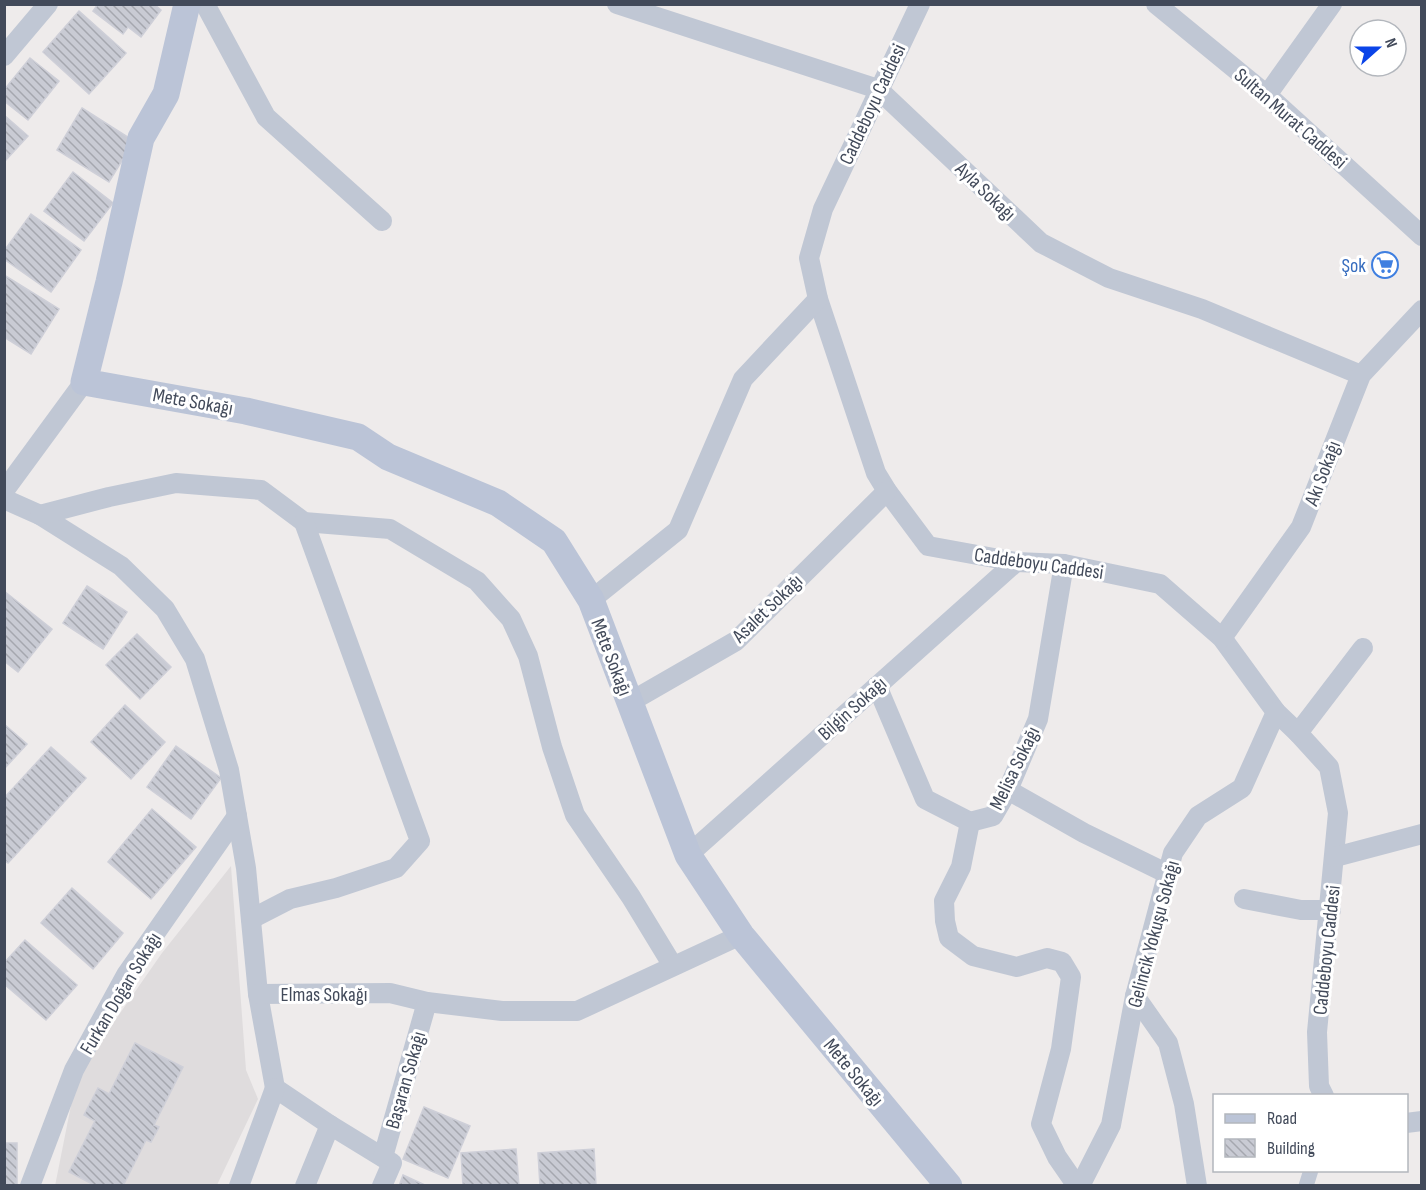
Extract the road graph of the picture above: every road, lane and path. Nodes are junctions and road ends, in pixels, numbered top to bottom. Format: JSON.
{"nodes":[{"id":1,"x":48,"y":4,"type":"edge"},
{"id":2,"x":186,"y":4,"type":"edge"},
{"id":3,"x":205,"y":4,"type":"edge"},
{"id":4,"x":617,"y":4,"type":"edge"},
{"id":5,"x":920,"y":4,"type":"edge"},
{"id":6,"x":1156,"y":4,"type":"edge"},
{"id":7,"x":1332,"y":4,"type":"edge"},
{"id":8,"x":4,"y":56,"type":"edge"},
{"id":9,"x":878,"y":89,"type":"junction"},
{"id":10,"x":1267,"y":95,"type":"junction"},
{"id":11,"x":382,"y":221,"type":"dead end"},
{"id":12,"x":1422,"y":236,"type":"edge"},
{"id":13,"x":818,"y":299,"type":"junction"},
{"id":14,"x":1422,"y":310,"type":"edge"},
{"id":15,"x":1360,"y":375,"type":"junction"},
{"id":16,"x":84,"y":382,"type":"junction"},
{"id":17,"x":4,"y":490,"type":"edge"},
{"id":18,"x":887,"y":491,"type":"junction"},
{"id":19,"x":4,"y":499,"type":"edge"},
{"id":20,"x":40,"y":515,"type":"junction"},
{"id":21,"x":304,"y":522,"type":"junction"},
{"id":22,"x":1016,"y":562,"type":"junction"},
{"id":23,"x":1064,"y":564,"type":"junction"},
{"id":24,"x":591,"y":600,"type":"junction"},
{"id":25,"x":1222,"y":638,"type":"junction"},
{"id":26,"x":1363,"y":648,"type":"dead end"},
{"id":27,"x":877,"y":686,"type":"junction"},
{"id":28,"x":630,"y":702,"type":"junction"},
{"id":29,"x":1276,"y":712,"type":"junction"},
{"id":30,"x":1298,"y":733,"type":"junction"},
{"id":31,"x":1008,"y":790,"type":"junction"},
{"id":32,"x":237,"y":816,"type":"junction"},
{"id":33,"x":970,"y":822,"type":"junction"},
{"id":34,"x":1422,"y":834,"type":"edge"},
{"id":35,"x":688,"y":855,"type":"junction"},
{"id":36,"x":1335,"y":857,"type":"junction"},
{"id":37,"x":1168,"y":874,"type":"junction"},
{"id":38,"x":1244,"y":899,"type":"dead end"},
{"id":39,"x":1330,"y":910,"type":"junction"},
{"id":40,"x":251,"y":919,"type":"junction"},
{"id":41,"x":741,"y":935,"type":"junction"},
{"id":42,"x":673,"y":966,"type":"junction"},
{"id":43,"x":258,"y":994,"type":"junction"},
{"id":44,"x":1136,"y":996,"type":"junction"},
{"id":45,"x":427,"y":1002,"type":"junction"},
{"id":46,"x":275,"y":1088,"type":"junction"},
{"id":47,"x":1323,"y":1094,"type":"edge"},
{"id":48,"x":330,"y":1125,"type":"junction"},
{"id":49,"x":387,"y":1160,"type":"junction"},
{"id":50,"x":30,"y":1185,"type":"edge"},
{"id":51,"x":239,"y":1185,"type":"edge"},
{"id":52,"x":305,"y":1185,"type":"edge"},
{"id":53,"x":382,"y":1185,"type":"edge"},
{"id":54,"x":948,"y":1185,"type":"edge"},
{"id":55,"x":1079,"y":1185,"type":"edge"},
{"id":56,"x":1197,"y":1185,"type":"edge"}],
"edges":[{"from":1,"to":8,"type":"street"},
{"from":2,"to":16,"type":"main road"},
{"from":3,"to":11,"type":"street"},
{"from":4,"to":9,"type":"street","name":"Ayla Sokağı"},
{"from":5,"to":9,"type":"street","name":"Caddeboyu Caddesi"},
{"from":6,"to":10,"type":"street","name":"Sultan Murat Caddesi"},
{"from":7,"to":10,"type":"street"},
{"from":9,"to":13,"type":"street","name":"Caddeboyu Caddesi"},
{"from":9,"to":15,"type":"street","name":"Ayla Sokağı"},
{"from":10,"to":12,"type":"street","name":"Sultan Murat Caddesi"},
{"from":13,"to":18,"type":"street","name":"Caddeboyu Caddesi"},
{"from":13,"to":24,"type":"street"},
{"from":14,"to":15,"type":"street","name":"Akı Sokağı"},
{"from":15,"to":25,"type":"street","name":"Akı Sokağı"},
{"from":16,"to":17,"type":"street"},
{"from":16,"to":24,"type":"main road","name":"Mete Sokağı"},
{"from":18,"to":22,"type":"street","name":"Caddeboyu Caddesi"},
{"from":18,"to":28,"type":"street","name":"Asalet Sokağı"},
{"from":19,"to":20,"type":"street"},
{"from":20,"to":21,"type":"street"},
{"from":20,"to":32,"type":"street"},
{"from":21,"to":40,"type":"street"},
{"from":21,"to":42,"type":"street"},
{"from":22,"to":23,"type":"street","name":"Caddeboyu Caddesi"},
{"from":22,"to":27,"type":"street","name":"Bilgin Sokağı"},
{"from":23,"to":25,"type":"street","name":"Caddeboyu Caddesi"},
{"from":23,"to":31,"type":"street","name":"Melisa Sokağı"},
{"from":24,"to":28,"type":"main road","name":"Mete Sokağı"},
{"from":25,"to":29,"type":"street","name":"Caddeboyu Caddesi"},
{"from":26,"to":30,"type":"street"},
{"from":27,"to":33,"type":"street","name":"Melisa Sokağı"},
{"from":27,"to":35,"type":"street","name":"Bilgin Sokağı"},
{"from":28,"to":35,"type":"main road","name":"Mete Sokağı"},
{"from":29,"to":30,"type":"street","name":"Caddeboyu Caddesi"},
{"from":29,"to":37,"type":"street","name":"Gelincik Yokuşu Sokağı"},
{"from":30,"to":36,"type":"street","name":"Caddeboyu Caddesi"},
{"from":31,"to":33,"type":"street","name":"Melisa Sokağı"},
{"from":31,"to":37,"type":"street"},
{"from":32,"to":40,"type":"street"},
{"from":32,"to":50,"type":"street","name":"Furkan Doğan Sokağı"},
{"from":33,"to":55,"type":"street"},
{"from":34,"to":36,"type":"street"},
{"from":35,"to":41,"type":"main road","name":"Mete Sokağı"},
{"from":36,"to":39,"type":"street","name":"Caddeboyu Caddesi"},
{"from":37,"to":44,"type":"street","name":"Gelincik Yokuşu Sokağı"},
{"from":38,"to":39,"type":"street"},
{"from":39,"to":47,"type":"street","name":"Caddeboyu Caddesi"},
{"from":40,"to":43,"type":"street"},
{"from":41,"to":42,"type":"street","name":"Elmas Sokağı"},
{"from":41,"to":54,"type":"main road","name":"Mete Sokağı"},
{"from":42,"to":45,"type":"street","name":"Elmas Sokağı"},
{"from":43,"to":45,"type":"street","name":"Elmas Sokağı"},
{"from":43,"to":46,"type":"street"},
{"from":44,"to":55,"type":"street","name":"Gelincik Yokuşu Sokağı"},
{"from":44,"to":56,"type":"street"},
{"from":45,"to":49,"type":"street","name":"Başaran Sokağı"},
{"from":46,"to":48,"type":"street"},
{"from":46,"to":51,"type":"street"},
{"from":48,"to":49,"type":"street"},
{"from":48,"to":52,"type":"street"},
{"from":49,"to":53,"type":"street","name":"Başaran Sokağı"}]}
